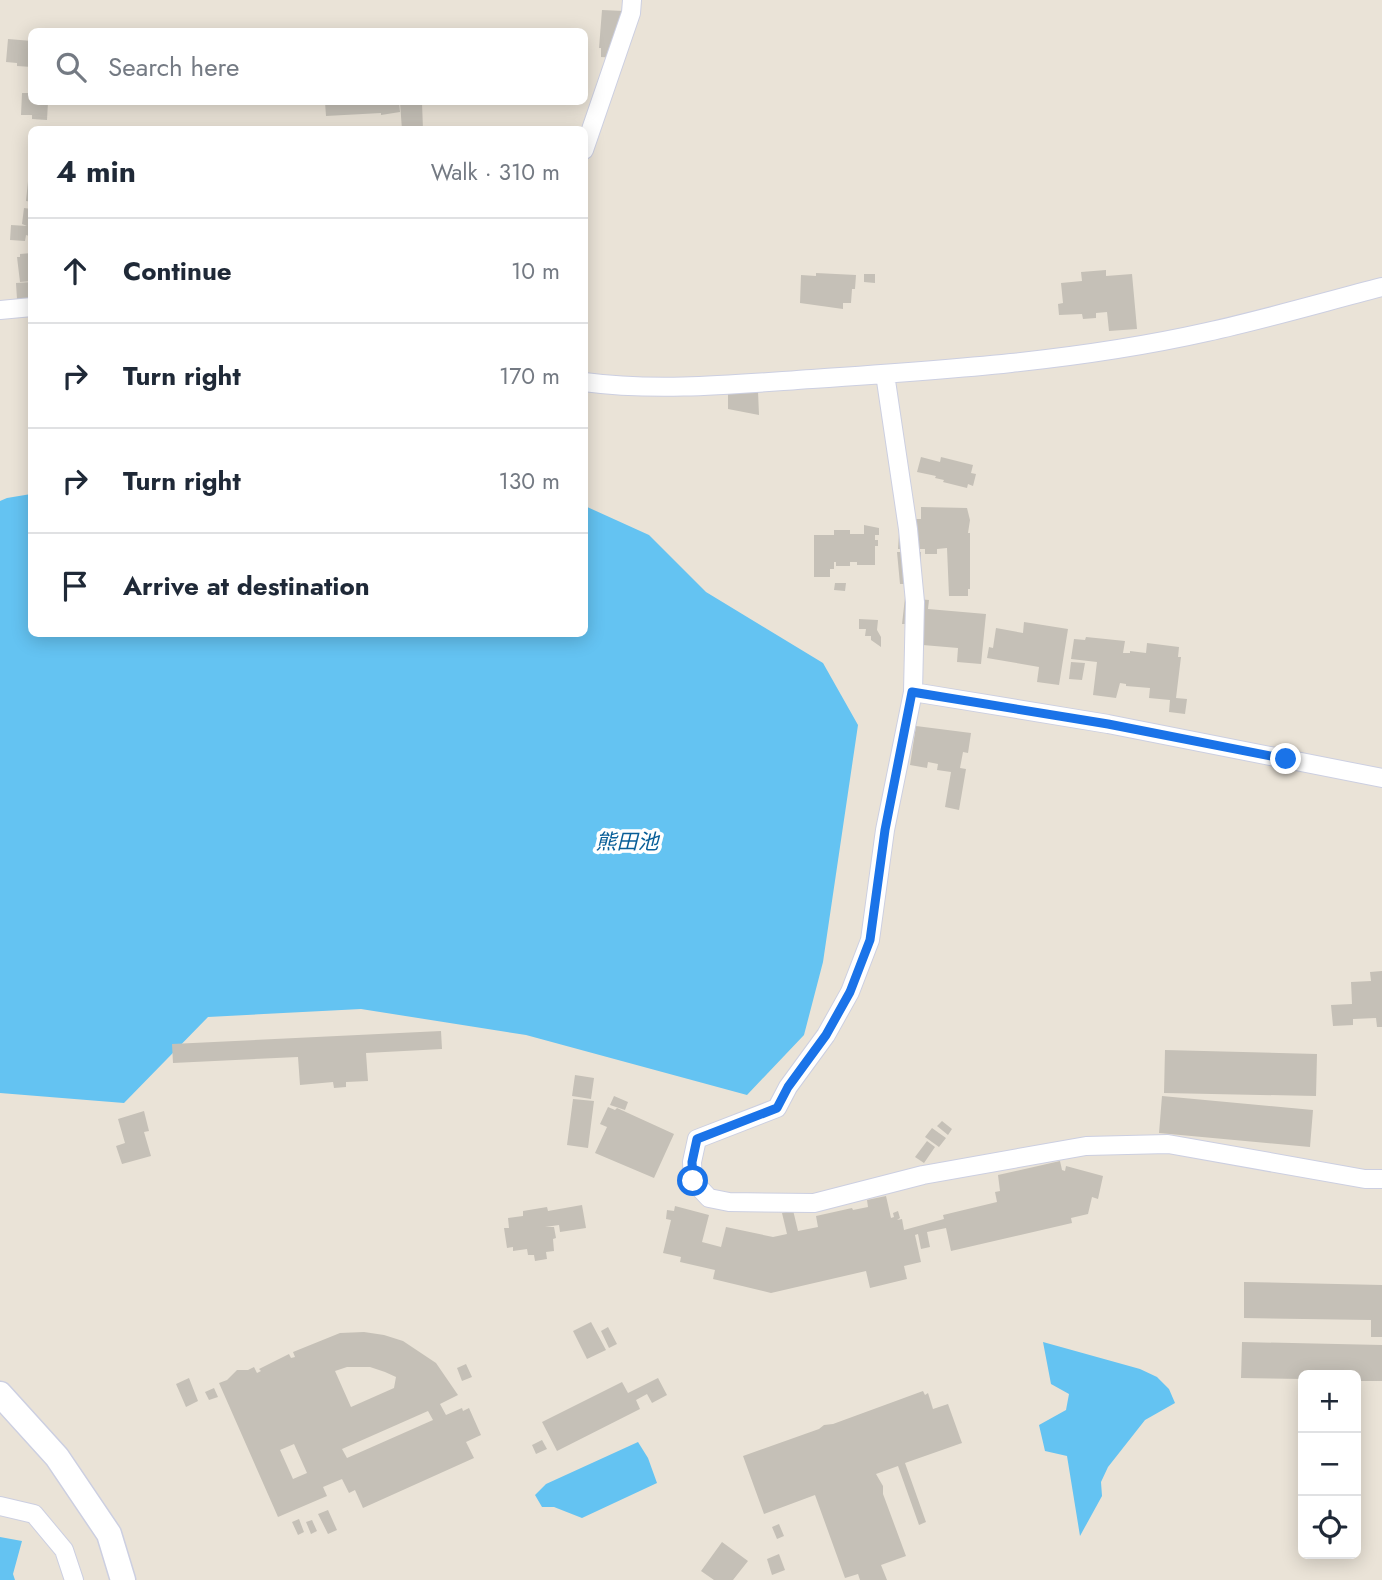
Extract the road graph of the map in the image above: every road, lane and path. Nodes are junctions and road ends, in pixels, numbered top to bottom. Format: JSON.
{"nodes":[{"id":1,"x":632,"y":0,"type":"edge"},
{"id":2,"x":588,"y":138,"type":"edge"},
{"id":3,"x":1382,"y":287,"type":"edge"},
{"id":4,"x":28,"y":307,"type":"edge"},
{"id":5,"x":0,"y":310,"type":"edge"},
{"id":6,"x":885,"y":374,"type":"junction"},
{"id":7,"x":588,"y":382,"type":"edge"},
{"id":8,"x":912,"y":692,"type":"junction"},
{"id":9,"x":1382,"y":778,"type":"edge"},
{"id":10,"x":1382,"y":1179,"type":"edge"},
{"id":11,"x":0,"y":1394,"type":"edge"},
{"id":12,"x":0,"y":1506,"type":"edge"},
{"id":13,"x":74,"y":1580,"type":"edge"},
{"id":14,"x":122,"y":1580,"type":"edge"}],
"edges":[{"from":1,"to":2,"type":"street"},
{"from":3,"to":6,"type":"street"},
{"from":4,"to":5,"type":"street"},
{"from":6,"to":7,"type":"street"},
{"from":6,"to":8,"type":"street"},
{"from":8,"to":9,"type":"street"},
{"from":8,"to":10,"type":"street"},
{"from":11,"to":14,"type":"street"},
{"from":12,"to":13,"type":"street"}]}
